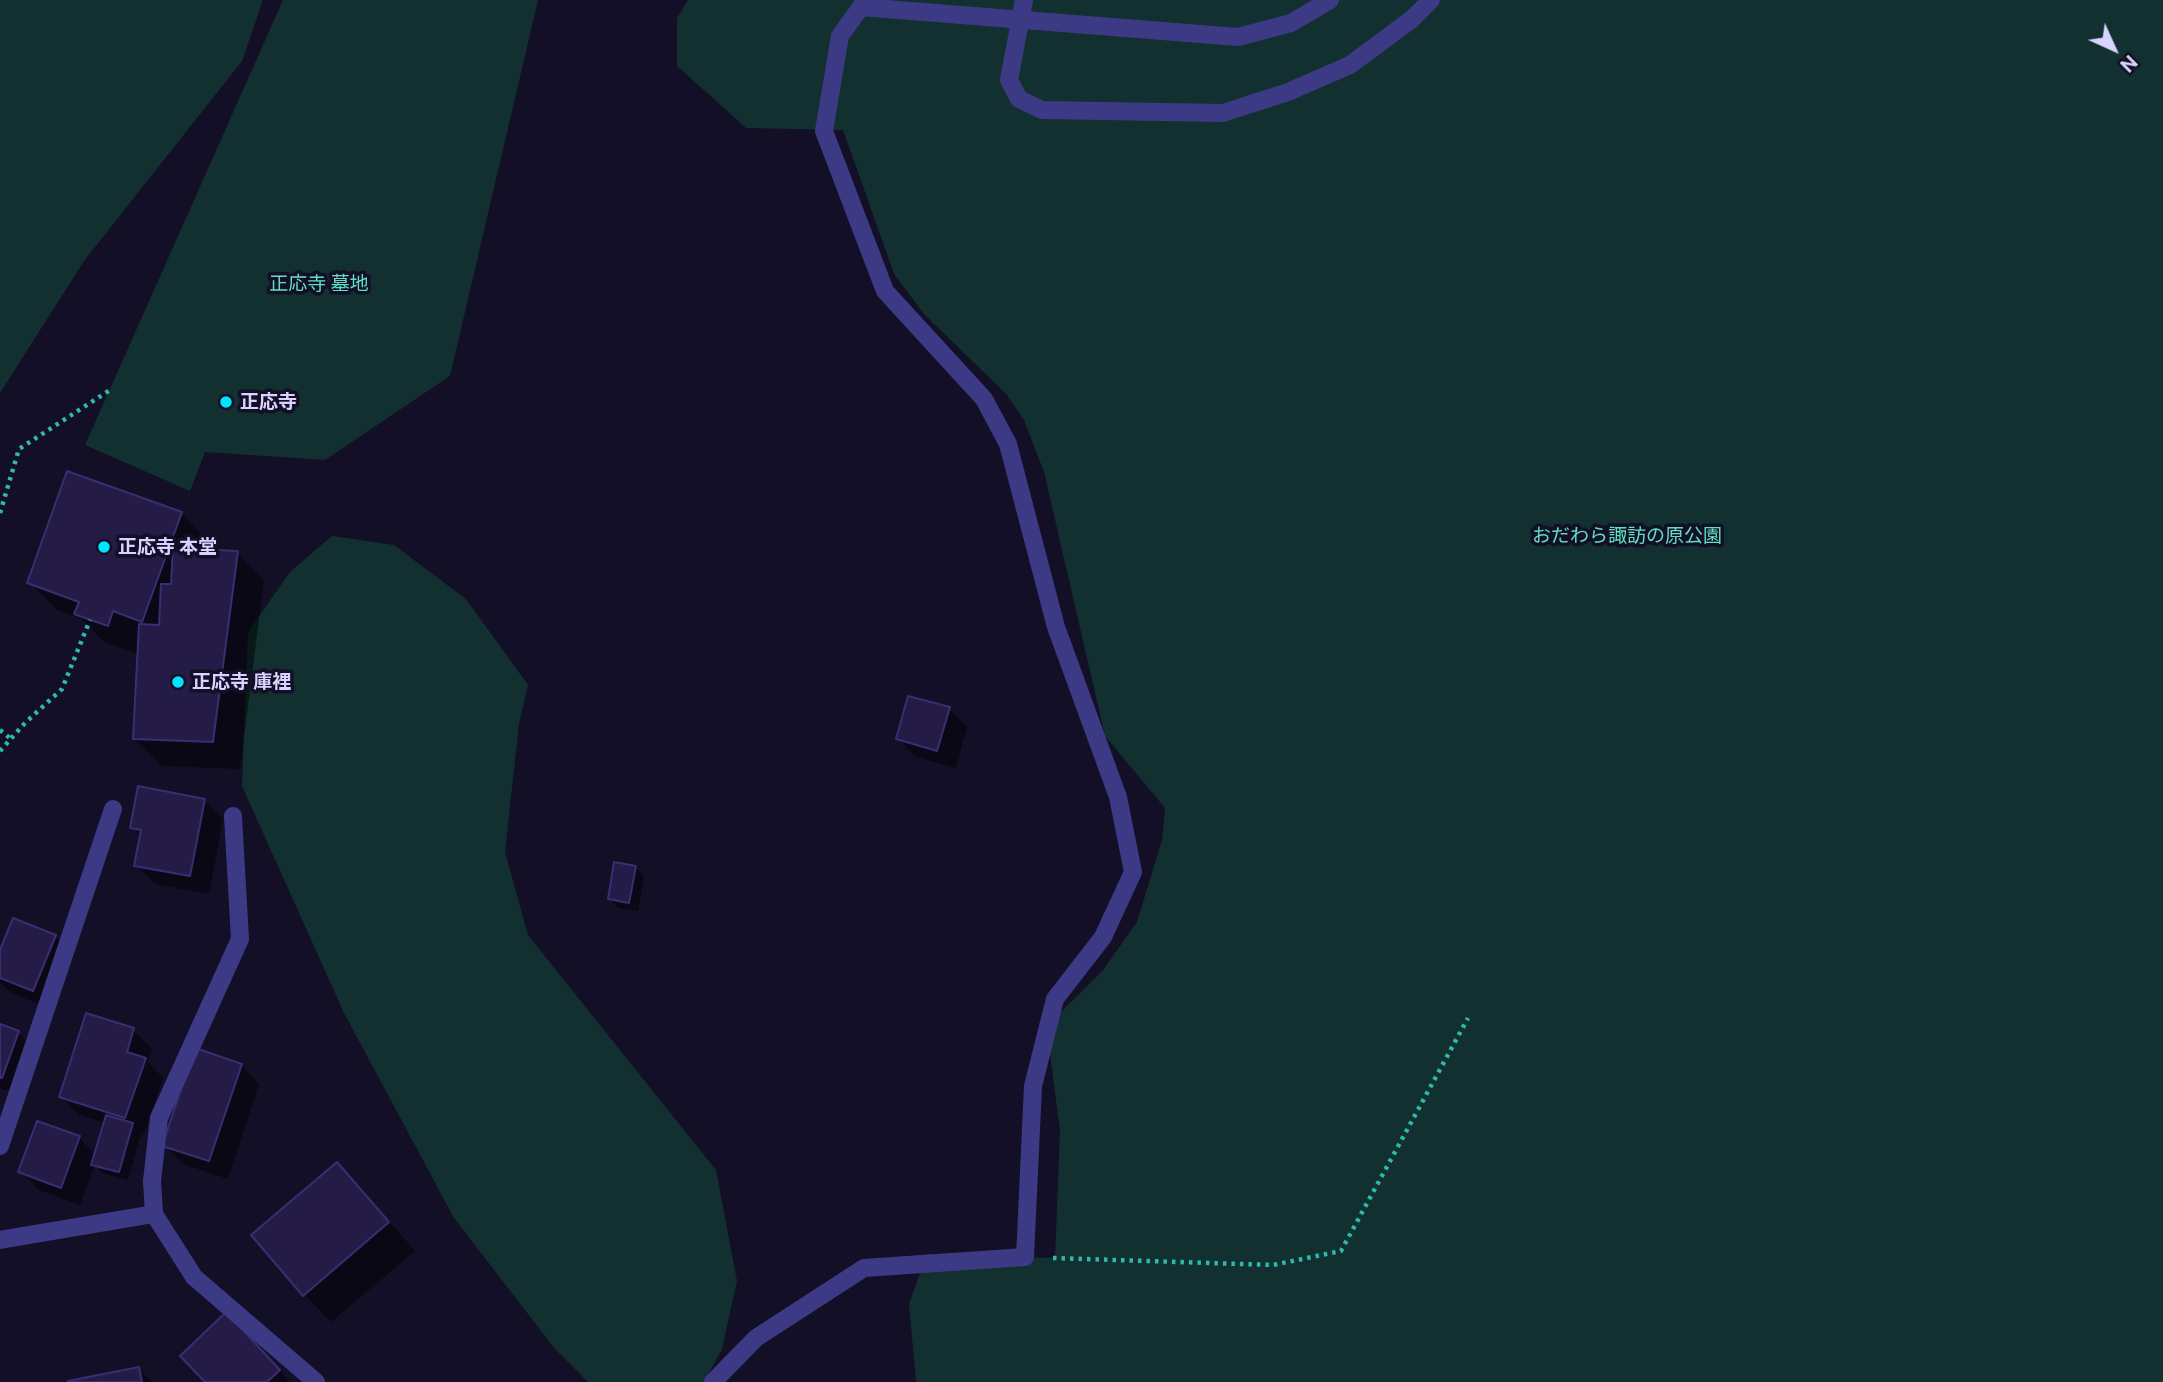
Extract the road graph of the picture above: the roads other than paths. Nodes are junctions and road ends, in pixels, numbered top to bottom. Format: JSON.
{"nodes":[{"id":1,"x":1024,"y":0,"type":"edge"},
{"id":2,"x":1330,"y":0,"type":"edge"},
{"id":3,"x":1431,"y":0,"type":"edge"},
{"id":4,"x":863,"y":4,"type":"edge"},
{"id":5,"x":113,"y":809,"type":"dead end"},
{"id":6,"x":233,"y":816,"type":"dead end"},
{"id":7,"x":0,"y":1146,"type":"edge"},
{"id":8,"x":154,"y":1214,"type":"junction"},
{"id":9,"x":0,"y":1240,"type":"edge"},
{"id":10,"x":316,"y":1382,"type":"edge"},
{"id":11,"x":713,"y":1382,"type":"edge"}],
"edges":[{"from":1,"to":3,"type":"street"},
{"from":2,"to":4,"type":"street"},
{"from":4,"to":11,"type":"street"},
{"from":5,"to":7,"type":"street"},
{"from":6,"to":8,"type":"street"},
{"from":8,"to":9,"type":"street"},
{"from":8,"to":10,"type":"street"}]}
